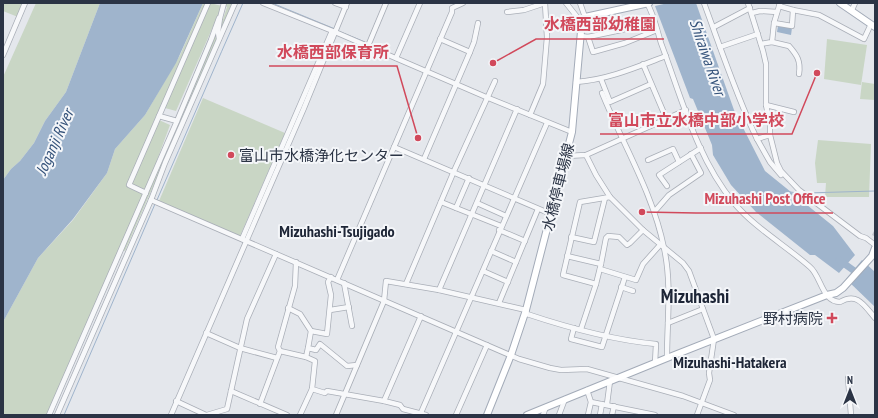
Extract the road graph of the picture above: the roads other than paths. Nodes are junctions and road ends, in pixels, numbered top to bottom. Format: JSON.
{"nodes":[{"id":1,"x":25,"y":3,"type":"edge"},
{"id":2,"x":208,"y":3,"type":"edge"},
{"id":3,"x":224,"y":3,"type":"edge"},
{"id":4,"x":235,"y":3,"type":"edge"},
{"id":5,"x":263,"y":3,"type":"edge"},
{"id":6,"x":335,"y":3,"type":"edge"},
{"id":7,"x":386,"y":3,"type":"edge"},
{"id":8,"x":420,"y":3,"type":"edge"},
{"id":9,"x":463,"y":3,"type":"edge"},
{"id":10,"x":545,"y":3,"type":"edge"},
{"id":11,"x":566,"y":3,"type":"edge"},
{"id":12,"x":580,"y":3,"type":"edge"},
{"id":13,"x":647,"y":3,"type":"edge"},
{"id":14,"x":704,"y":3,"type":"edge"},
{"id":15,"x":840,"y":3,"type":"edge"},
{"id":16,"x":854,"y":3,"type":"edge"},
{"id":17,"x":346,"y":5,"type":"edge"},
{"id":18,"x":780,"y":5,"type":"edge"},
{"id":19,"x":277,"y":6,"type":"edge"},
{"id":20,"x":750,"y":8,"type":"edge"},
{"id":21,"x":793,"y":10,"type":"junction"},
{"id":22,"x":852,"y":10,"type":"junction"},
{"id":23,"x":507,"y":12,"type":"dead end"},
{"id":24,"x":777,"y":12,"type":"junction"},
{"id":25,"x":220,"y":18,"type":"junction"},
{"id":26,"x":584,"y":18,"type":"junction"},
{"id":27,"x":478,"y":23,"type":"dead end"},
{"id":28,"x":654,"y":23,"type":"junction"},
{"id":29,"x":774,"y":23,"type":"junction"},
{"id":30,"x":873,"y":26,"type":"edge"},
{"id":31,"x":714,"y":27,"type":"junction"},
{"id":32,"x":657,"y":30,"type":"junction"},
{"id":33,"x":334,"y":31,"type":"junction"},
{"id":34,"x":758,"y":34,"type":"junction"},
{"id":35,"x":581,"y":36,"type":"junction"},
{"id":36,"x":588,"y":38,"type":"junction"},
{"id":37,"x":219,"y":39,"type":"junction"},
{"id":38,"x":440,"y":40,"type":"junction"},
{"id":39,"x":772,"y":42,"type":"junction"},
{"id":40,"x":761,"y":44,"type":"junction"},
{"id":41,"x":368,"y":46,"type":"junction"},
{"id":42,"x":720,"y":47,"type":"junction"},
{"id":43,"x":470,"y":52,"type":"junction"},
{"id":44,"x":3,"y":55,"type":"edge"},
{"id":45,"x":666,"y":56,"type":"junction"},
{"id":46,"x":396,"y":58,"type":"junction"},
{"id":47,"x":643,"y":64,"type":"junction"},
{"id":48,"x":427,"y":71,"type":"junction"},
{"id":49,"x":799,"y":74,"type":"dead end"},
{"id":50,"x":602,"y":79,"type":"junction"},
{"id":51,"x":495,"y":81,"type":"dead end"},
{"id":52,"x":576,"y":82,"type":"junction"},
{"id":53,"x":651,"y":84,"type":"junction"},
{"id":54,"x":457,"y":85,"type":"junction"},
{"id":55,"x":602,"y":93,"type":"dead end"},
{"id":56,"x":486,"y":97,"type":"junction"},
{"id":57,"x":608,"y":103,"type":"junction"},
{"id":58,"x":766,"y":105,"type":"junction"},
{"id":59,"x":517,"y":109,"type":"junction"},
{"id":60,"x":686,"y":110,"type":"junction"},
{"id":61,"x":794,"y":112,"type":"dead end"},
{"id":62,"x":530,"y":115,"type":"junction"},
{"id":63,"x":159,"y":116,"type":"junction"},
{"id":64,"x":666,"y":118,"type":"junction"},
{"id":65,"x":177,"y":122,"type":"junction"},
{"id":66,"x":547,"y":123,"type":"junction"},
{"id":67,"x":572,"y":132,"type":"junction"},
{"id":68,"x":770,"y":135,"type":"junction"},
{"id":69,"x":622,"y":138,"type":"junction"},
{"id":70,"x":757,"y":139,"type":"junction"},
{"id":71,"x":394,"y":147,"type":"junction"},
{"id":72,"x":701,"y":148,"type":"junction"},
{"id":73,"x":691,"y":154,"type":"junction"},
{"id":74,"x":586,"y":155,"type":"junction"},
{"id":75,"x":566,"y":156,"type":"junction"},
{"id":76,"x":424,"y":159,"type":"junction"},
{"id":77,"x":648,"y":160,"type":"dead end"},
{"id":78,"x":678,"y":162,"type":"junction"},
{"id":79,"x":454,"y":171,"type":"junction"},
{"id":80,"x":469,"y":178,"type":"junction"},
{"id":81,"x":485,"y":185,"type":"junction"},
{"id":82,"x":667,"y":186,"type":"dead end"},
{"id":83,"x":799,"y":190,"type":"junction"},
{"id":84,"x":146,"y":193,"type":"junction"},
{"id":85,"x":514,"y":197,"type":"junction"},
{"id":86,"x":607,"y":198,"type":"junction"},
{"id":87,"x":151,"y":200,"type":"junction"},
{"id":88,"x":441,"y":202,"type":"junction"},
{"id":89,"x":477,"y":203,"type":"junction"},
{"id":90,"x":456,"y":208,"type":"junction"},
{"id":91,"x":538,"y":209,"type":"junction"},
{"id":92,"x":655,"y":211,"type":"junction"},
{"id":93,"x":472,"y":214,"type":"junction"},
{"id":94,"x":551,"y":214,"type":"junction"},
{"id":95,"x":506,"y":216,"type":"junction"},
{"id":96,"x":500,"y":228,"type":"junction"},
{"id":97,"x":643,"y":230,"type":"junction"},
{"id":98,"x":571,"y":237,"type":"junction"},
{"id":99,"x":244,"y":240,"type":"junction"},
{"id":100,"x":525,"y":241,"type":"junction"},
{"id":101,"x":660,"y":245,"type":"junction"},
{"id":102,"x":875,"y":246,"type":"edge"},
{"id":103,"x":664,"y":249,"type":"junction"},
{"id":104,"x":491,"y":251,"type":"junction"},
{"id":105,"x":276,"y":254,"type":"junction"},
{"id":106,"x":568,"y":256,"type":"junction"},
{"id":107,"x":296,"y":262,"type":"junction"},
{"id":108,"x":516,"y":262,"type":"junction"},
{"id":109,"x":600,"y":267,"type":"junction"},
{"id":110,"x":483,"y":271,"type":"junction"},
{"id":111,"x":331,"y":277,"type":"junction"},
{"id":112,"x":625,"y":277,"type":"junction"},
{"id":113,"x":337,"y":280,"type":"junction"},
{"id":114,"x":508,"y":282,"type":"junction"},
{"id":115,"x":344,"y":283,"type":"junction"},
{"id":116,"x":406,"y":284,"type":"junction"},
{"id":117,"x":596,"y":284,"type":"junction"},
{"id":118,"x":621,"y":287,"type":"junction"},
{"id":119,"x":439,"y":290,"type":"junction"},
{"id":120,"x":634,"y":291,"type":"dead end"},
{"id":121,"x":827,"y":295,"type":"junction"},
{"id":122,"x":472,"y":297,"type":"junction"},
{"id":123,"x":384,"y":301,"type":"junction"},
{"id":124,"x":499,"y":303,"type":"junction"},
{"id":125,"x":348,"y":307,"type":"junction"},
{"id":126,"x":288,"y":308,"type":"junction"},
{"id":127,"x":703,"y":309,"type":"junction"},
{"id":128,"x":330,"y":310,"type":"junction"},
{"id":129,"x":526,"y":310,"type":"junction"},
{"id":130,"x":422,"y":316,"type":"junction"},
{"id":131,"x":875,"y":318,"type":"edge"},
{"id":132,"x":668,"y":323,"type":"junction"},
{"id":133,"x":352,"y":326,"type":"dead end"},
{"id":134,"x":574,"y":328,"type":"junction"},
{"id":135,"x":580,"y":329,"type":"junction"},
{"id":136,"x":311,"y":331,"type":"junction"},
{"id":137,"x":457,"y":332,"type":"junction"},
{"id":138,"x":206,"y":333,"type":"junction"},
{"id":139,"x":605,"y":336,"type":"junction"},
{"id":140,"x":714,"y":339,"type":"junction"},
{"id":141,"x":487,"y":345,"type":"junction"},
{"id":142,"x":240,"y":348,"type":"junction"},
{"id":143,"x":308,"y":348,"type":"junction"},
{"id":144,"x":280,"y":351,"type":"junction"},
{"id":145,"x":511,"y":355,"type":"junction"},
{"id":146,"x":306,"y":357,"type":"junction"},
{"id":147,"x":277,"y":358,"type":"junction"},
{"id":148,"x":667,"y":358,"type":"junction"},
{"id":149,"x":655,"y":362,"type":"junction"},
{"id":150,"x":357,"y":365,"type":"junction"},
{"id":151,"x":618,"y":378,"type":"junction"},
{"id":152,"x":848,"y":378,"type":"dead end"},
{"id":153,"x":610,"y":381,"type":"junction"},
{"id":154,"x":312,"y":389,"type":"junction"},
{"id":155,"x":587,"y":390,"type":"junction"},
{"id":156,"x":231,"y":391,"type":"junction"},
{"id":157,"x":344,"y":395,"type":"junction"},
{"id":158,"x":565,"y":399,"type":"junction"},
{"id":159,"x":176,"y":401,"type":"junction"},
{"id":160,"x":384,"y":401,"type":"junction"},
{"id":161,"x":591,"y":402,"type":"junction"},
{"id":162,"x":702,"y":403,"type":"junction"},
{"id":163,"x":260,"y":404,"type":"junction"},
{"id":164,"x":605,"y":404,"type":"junction"},
{"id":165,"x":614,"y":406,"type":"junction"},
{"id":166,"x":546,"y":407,"type":"junction"},
{"id":167,"x":421,"y":414,"type":"edge"},
{"id":168,"x":49,"y":415,"type":"edge"},
{"id":169,"x":57,"y":415,"type":"edge"},
{"id":170,"x":170,"y":415,"type":"edge"},
{"id":171,"x":207,"y":415,"type":"edge"},
{"id":172,"x":287,"y":415,"type":"edge"},
{"id":173,"x":300,"y":415,"type":"edge"},
{"id":174,"x":336,"y":415,"type":"edge"},
{"id":175,"x":426,"y":415,"type":"edge"},
{"id":176,"x":456,"y":415,"type":"edge"},
{"id":177,"x":486,"y":415,"type":"edge"},
{"id":178,"x":527,"y":415,"type":"edge"},
{"id":179,"x":542,"y":415,"type":"edge"},
{"id":180,"x":559,"y":415,"type":"edge"},
{"id":181,"x":588,"y":415,"type":"edge"},
{"id":182,"x":600,"y":415,"type":"edge"},
{"id":183,"x":612,"y":415,"type":"edge"},
{"id":184,"x":655,"y":415,"type":"edge"},
{"id":185,"x":697,"y":415,"type":"edge"},
{"id":186,"x":734,"y":415,"type":"edge"},
{"id":187,"x":850,"y":415,"type":"edge"}],
"edges":[{"from":1,"to":44,"type":"street"},
{"from":2,"to":63,"type":"street"},
{"from":3,"to":25,"type":"street"},
{"from":4,"to":37,"type":"street"},
{"from":5,"to":19,"type":"street"},
{"from":6,"to":17,"type":"street"},
{"from":7,"to":41,"type":"street"},
{"from":8,"to":46,"type":"street"},
{"from":9,"to":38,"type":"street"},
{"from":10,"to":23,"type":"street"},
{"from":10,"to":62,"type":"street"},
{"from":11,"to":26,"type":"street"},
{"from":12,"to":26,"type":"street"},
{"from":13,"to":26,"type":"main road"},
{"from":13,"to":28,"type":"street"},
{"from":14,"to":31,"type":"street"},
{"from":15,"to":22,"type":"main road"},
{"from":16,"to":22,"type":"street"},
{"from":17,"to":33,"type":"street"},
{"from":18,"to":21,"type":"street"},
{"from":18,"to":24,"type":"street"},
{"from":19,"to":33,"type":"street"},
{"from":20,"to":24,"type":"street"},
{"from":20,"to":31,"type":"street"},
{"from":20,"to":34,"type":"street"},
{"from":21,"to":29,"type":"street"},
{"from":21,"to":30,"type":"street"},
{"from":22,"to":30,"type":"main road"},
{"from":24,"to":29,"type":"street"},
{"from":25,"to":37,"type":"street"},
{"from":25,"to":65,"type":"street"},
{"from":26,"to":35,"type":"main road","name":"水橋停車場線"},
{"from":27,"to":43,"type":"street"},
{"from":28,"to":32,"type":"street"},
{"from":28,"to":36,"type":"street"},
{"from":29,"to":39,"type":"street"},
{"from":31,"to":42,"type":"street"},
{"from":32,"to":36,"type":"street"},
{"from":32,"to":45,"type":"street"},
{"from":33,"to":41,"type":"street"},
{"from":33,"to":99,"type":"street"},
{"from":34,"to":40,"type":"street"},
{"from":34,"to":42,"type":"street"},
{"from":35,"to":36,"type":"street"},
{"from":35,"to":52,"type":"main road","name":"水橋停車場線"},
{"from":37,"to":87,"type":"street"},
{"from":38,"to":43,"type":"street"},
{"from":38,"to":48,"type":"street"},
{"from":39,"to":40,"type":"street"},
{"from":39,"to":49,"type":"street"},
{"from":40,"to":58,"type":"street"},
{"from":41,"to":46,"type":"street"},
{"from":42,"to":70,"type":"street"},
{"from":43,"to":54,"type":"street"},
{"from":45,"to":47,"type":"street"},
{"from":45,"to":60,"type":"street"},
{"from":46,"to":48,"type":"street"},
{"from":47,"to":50,"type":"street"},
{"from":47,"to":53,"type":"street"},
{"from":48,"to":54,"type":"street"},
{"from":48,"to":71,"type":"street"},
{"from":50,"to":52,"type":"street"},
{"from":50,"to":57,"type":"street"},
{"from":51,"to":56,"type":"street"},
{"from":52,"to":67,"type":"main road","name":"水橋停車場線"},
{"from":53,"to":57,"type":"street"},
{"from":53,"to":64,"type":"street"},
{"from":54,"to":56,"type":"street"},
{"from":54,"to":76,"type":"street"},
{"from":55,"to":57,"type":"street"},
{"from":56,"to":59,"type":"street"},
{"from":56,"to":79,"type":"street"},
{"from":57,"to":69,"type":"street"},
{"from":58,"to":61,"type":"street"},
{"from":58,"to":68,"type":"street"},
{"from":59,"to":62,"type":"street"},
{"from":59,"to":81,"type":"street"},
{"from":60,"to":64,"type":"street"},
{"from":60,"to":72,"type":"street"},
{"from":62,"to":66,"type":"street"},
{"from":63,"to":65,"type":"street"},
{"from":63,"to":84,"type":"street"},
{"from":64,"to":69,"type":"street"},
{"from":65,"to":84,"type":"street"},
{"from":66,"to":67,"type":"street"},
{"from":66,"to":85,"type":"street"},
{"from":67,"to":75,"type":"main road","name":"水橋停車場線"},
{"from":68,"to":70,"type":"street"},
{"from":68,"to":83,"type":"street"},
{"from":69,"to":74,"type":"street"},
{"from":69,"to":92,"type":"street"},
{"from":70,"to":83,"type":"street"},
{"from":71,"to":76,"type":"street"},
{"from":71,"to":113,"type":"street"},
{"from":72,"to":73,"type":"street"},
{"from":72,"to":121,"type":"street"},
{"from":73,"to":78,"type":"street"},
{"from":73,"to":92,"type":"street"},
{"from":74,"to":75,"type":"street"},
{"from":74,"to":86,"type":"street"},
{"from":75,"to":94,"type":"main road","name":"水橋停車場線"},
{"from":76,"to":79,"type":"street"},
{"from":77,"to":78,"type":"street"},
{"from":78,"to":82,"type":"street"},
{"from":79,"to":80,"type":"street"},
{"from":79,"to":88,"type":"street"},
{"from":80,"to":81,"type":"street"},
{"from":80,"to":90,"type":"street"},
{"from":81,"to":85,"type":"street"},
{"from":81,"to":89,"type":"street"},
{"from":83,"to":102,"type":"street"},
{"from":84,"to":168,"type":"street"},
{"from":85,"to":91,"type":"street"},
{"from":85,"to":95,"type":"street"},
{"from":86,"to":97,"type":"street"},
{"from":86,"to":98,"type":"street"},
{"from":86,"to":98,"type":"street"},
{"from":87,"to":99,"type":"street"},
{"from":87,"to":169,"type":"street"},
{"from":88,"to":90,"type":"street"},
{"from":88,"to":116,"type":"street"},
{"from":89,"to":93,"type":"street"},
{"from":89,"to":95,"type":"street"},
{"from":90,"to":93,"type":"street"},
{"from":91,"to":94,"type":"street"},
{"from":91,"to":100,"type":"street"},
{"from":92,"to":103,"type":"street"},
{"from":93,"to":96,"type":"street"},
{"from":93,"to":119,"type":"street"},
{"from":94,"to":129,"type":"main road","name":"水橋停車場線"},
{"from":95,"to":96,"type":"street"},
{"from":96,"to":100,"type":"street"},
{"from":96,"to":104,"type":"street"},
{"from":97,"to":101,"type":"street"},
{"from":97,"to":109,"type":"street"},
{"from":98,"to":106,"type":"street"},
{"from":99,"to":105,"type":"street"},
{"from":99,"to":138,"type":"street"},
{"from":100,"to":108,"type":"street"},
{"from":101,"to":103,"type":"street"},
{"from":101,"to":112,"type":"street"},
{"from":102,"to":121,"type":"main road"},
{"from":103,"to":127,"type":"street"},
{"from":103,"to":132,"type":"street"},
{"from":104,"to":108,"type":"street"},
{"from":104,"to":110,"type":"street"},
{"from":105,"to":107,"type":"street"},
{"from":105,"to":142,"type":"street"},
{"from":106,"to":109,"type":"street"},
{"from":106,"to":117,"type":"street"},
{"from":107,"to":111,"type":"street"},
{"from":107,"to":126,"type":"street"},
{"from":108,"to":114,"type":"street"},
{"from":109,"to":112,"type":"street"},
{"from":109,"to":117,"type":"street"},
{"from":110,"to":114,"type":"street"},
{"from":110,"to":122,"type":"street"},
{"from":111,"to":113,"type":"street"},
{"from":111,"to":128,"type":"street"},
{"from":112,"to":118,"type":"street"},
{"from":113,"to":115,"type":"street"},
{"from":114,"to":124,"type":"street"},
{"from":115,"to":123,"type":"street"},
{"from":115,"to":125,"type":"street"},
{"from":116,"to":119,"type":"street"},
{"from":116,"to":123,"type":"street"},
{"from":117,"to":135,"type":"street"},
{"from":118,"to":120,"type":"street"},
{"from":118,"to":139,"type":"street"},
{"from":119,"to":122,"type":"street"},
{"from":121,"to":131,"type":"street"},
{"from":121,"to":140,"type":"main road"},
{"from":122,"to":124,"type":"street"},
{"from":122,"to":137,"type":"street"},
{"from":123,"to":130,"type":"street"},
{"from":123,"to":150,"type":"street"},
{"from":124,"to":129,"type":"street"},
{"from":125,"to":128,"type":"street"},
{"from":125,"to":133,"type":"street"},
{"from":126,"to":136,"type":"street"},
{"from":126,"to":144,"type":"street"},
{"from":127,"to":132,"type":"street"},
{"from":127,"to":140,"type":"street"},
{"from":128,"to":136,"type":"street"},
{"from":129,"to":134,"type":"street"},
{"from":129,"to":145,"type":"main road","name":"水橋停車場線"},
{"from":130,"to":137,"type":"street"},
{"from":130,"to":160,"type":"street"},
{"from":132,"to":148,"type":"street"},
{"from":134,"to":135,"type":"street"},
{"from":134,"to":139,"type":"street"},
{"from":135,"to":139,"type":"street"},
{"from":136,"to":143,"type":"street"},
{"from":137,"to":141,"type":"street"},
{"from":137,"to":167,"type":"street"},
{"from":138,"to":142,"type":"street"},
{"from":138,"to":159,"type":"street"},
{"from":139,"to":149,"type":"street"},
{"from":140,"to":148,"type":"main road"},
{"from":140,"to":162,"type":"street"},
{"from":141,"to":145,"type":"street"},
{"from":141,"to":176,"type":"street"},
{"from":142,"to":147,"type":"street"},
{"from":142,"to":156,"type":"street"},
{"from":143,"to":146,"type":"street"},
{"from":143,"to":150,"type":"street"},
{"from":144,"to":146,"type":"street"},
{"from":144,"to":147,"type":"street"},
{"from":145,"to":151,"type":"street"},
{"from":145,"to":177,"type":"main road","name":"水橋停車場線"},
{"from":146,"to":154,"type":"street"},
{"from":147,"to":163,"type":"street"},
{"from":148,"to":149,"type":"main road"},
{"from":149,"to":151,"type":"main road"},
{"from":150,"to":157,"type":"street"},
{"from":151,"to":153,"type":"main road"},
{"from":151,"to":162,"type":"street"},
{"from":152,"to":187,"type":"street"},
{"from":153,"to":155,"type":"main road"},
{"from":153,"to":164,"type":"street"},
{"from":154,"to":157,"type":"street"},
{"from":154,"to":173,"type":"street"},
{"from":155,"to":158,"type":"main road"},
{"from":155,"to":161,"type":"street"},
{"from":156,"to":163,"type":"street"},
{"from":156,"to":171,"type":"street"},
{"from":157,"to":160,"type":"street"},
{"from":157,"to":174,"type":"street"},
{"from":158,"to":166,"type":"main road"},
{"from":158,"to":180,"type":"street"},
{"from":159,"to":170,"type":"street"},
{"from":159,"to":171,"type":"street"},
{"from":160,"to":167,"type":"street"},
{"from":161,"to":164,"type":"street"},
{"from":161,"to":181,"type":"street"},
{"from":162,"to":185,"type":"street"},
{"from":162,"to":186,"type":"street"},
{"from":163,"to":172,"type":"street"},
{"from":164,"to":165,"type":"street"},
{"from":164,"to":182,"type":"street"},
{"from":165,"to":183,"type":"street"},
{"from":165,"to":184,"type":"street"},
{"from":166,"to":178,"type":"main road"},
{"from":166,"to":179,"type":"street"},
{"from":167,"to":175,"type":"street"}]}
